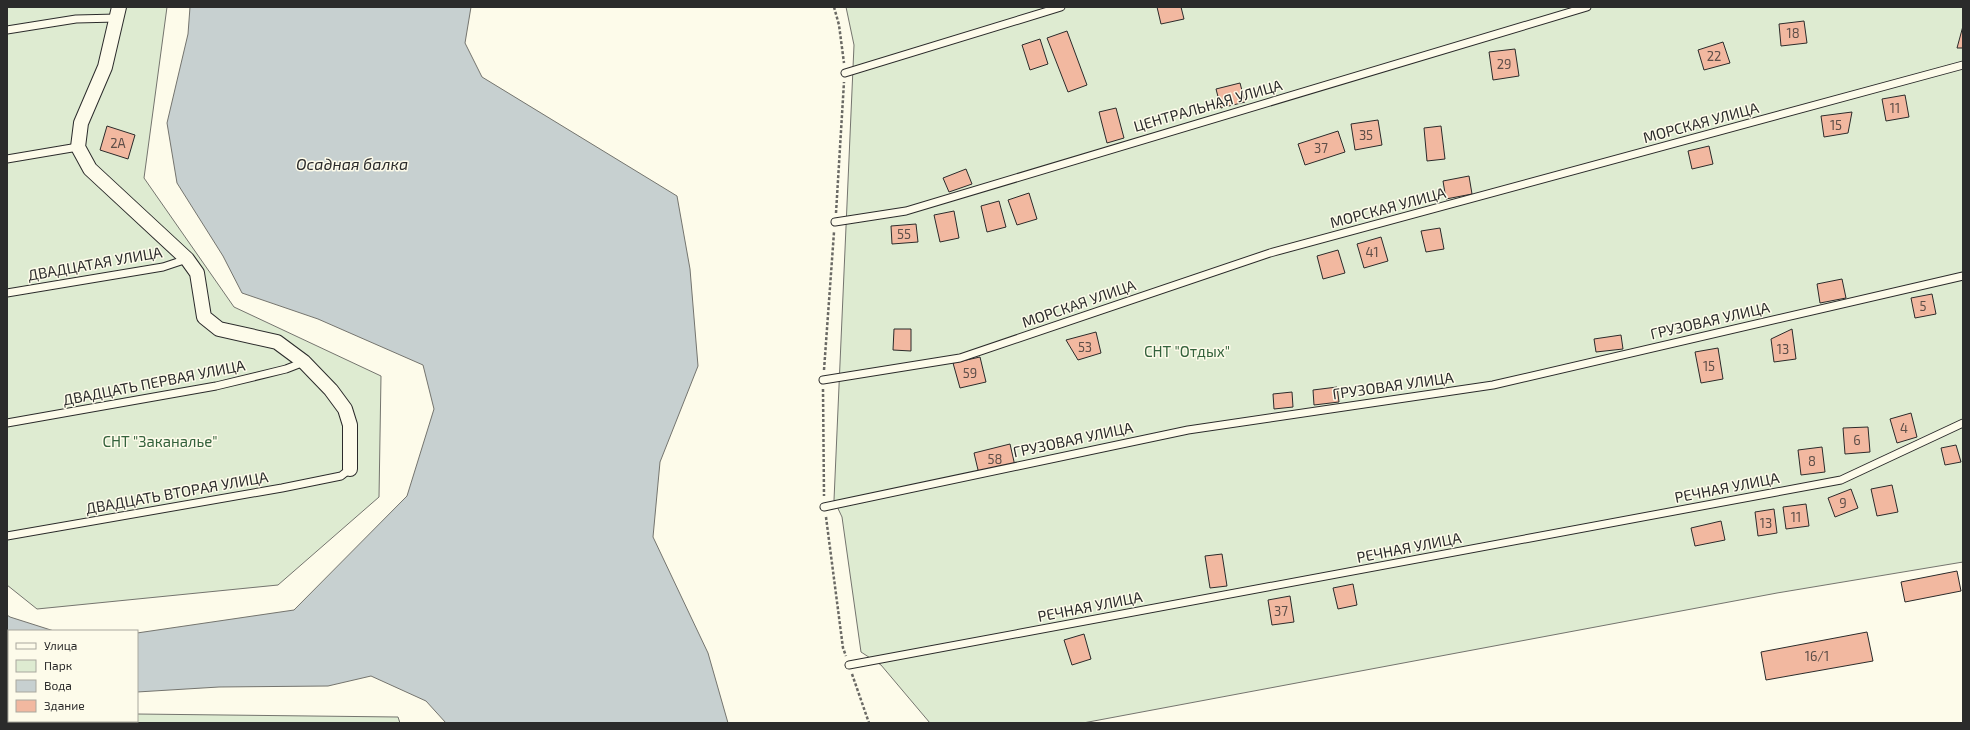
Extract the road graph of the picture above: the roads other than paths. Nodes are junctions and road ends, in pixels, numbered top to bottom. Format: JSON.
{"nodes":[{"id":1,"x":1061,"y":7,"type":"edge"},
{"id":2,"x":1587,"y":7,"type":"edge"},
{"id":3,"x":118,"y":13,"type":"edge"},
{"id":4,"x":7,"y":30,"type":"edge"},
{"id":5,"x":1963,"y":65,"type":"edge"},
{"id":6,"x":845,"y":72,"type":"dead end"},
{"id":7,"x":78,"y":147,"type":"junction"},
{"id":8,"x":7,"y":160,"type":"edge"},
{"id":9,"x":835,"y":222,"type":"dead end"},
{"id":10,"x":187,"y":259,"type":"junction"},
{"id":11,"x":1963,"y":276,"type":"edge"},
{"id":12,"x":7,"y":293,"type":"edge"},
{"id":13,"x":304,"y":362,"type":"junction"},
{"id":14,"x":823,"y":380,"type":"dead end"},
{"id":15,"x":7,"y":423,"type":"edge"},
{"id":16,"x":1963,"y":423,"type":"edge"},
{"id":17,"x":350,"y":469,"type":"joint"},
{"id":18,"x":824,"y":507,"type":"dead end"},
{"id":19,"x":7,"y":536,"type":"edge"},
{"id":20,"x":849,"y":665,"type":"dead end"}],
"edges":[{"from":1,"to":6,"type":"lane"},
{"from":2,"to":9,"type":"lane","name":"ЦЕНТРАЛЬНАЯ УЛИЦА"},
{"from":3,"to":4,"type":"lane"},
{"from":3,"to":7,"type":"street"},
{"from":5,"to":14,"type":"lane","name":"МОРСКАЯ УЛИЦА"},
{"from":7,"to":8,"type":"lane"},
{"from":7,"to":10,"type":"street"},
{"from":10,"to":12,"type":"lane","name":"ДВАДЦАТАЯ УЛИЦА"},
{"from":10,"to":13,"type":"street"},
{"from":11,"to":18,"type":"lane","name":"ГРУЗОВАЯ УЛИЦА"},
{"from":13,"to":15,"type":"lane","name":"ДВАДЦАТЬ ПЕРВАЯ УЛИЦА"},
{"from":13,"to":17,"type":"street"},
{"from":16,"to":20,"type":"lane","name":"РЕЧНАЯ УЛИЦА"},
{"from":17,"to":19,"type":"lane","name":"ДВАДЦАТЬ ВТОРАЯ УЛИЦА"}]}
